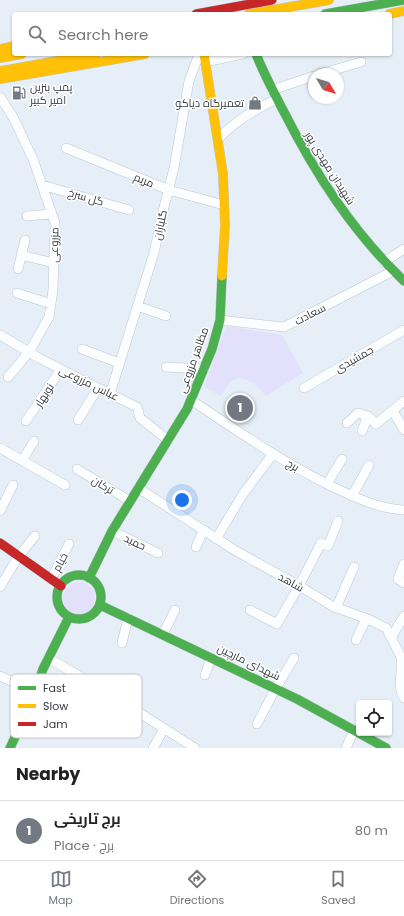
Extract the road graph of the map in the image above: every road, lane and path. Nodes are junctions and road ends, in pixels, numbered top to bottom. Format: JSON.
{"nodes":[{"id":1,"x":218,"y":0,"type":"edge"},
{"id":2,"x":272,"y":0,"type":"edge"},
{"id":3,"x":329,"y":0,"type":"edge"},
{"id":4,"x":404,"y":0,"type":"edge"},
{"id":5,"x":225,"y":9,"type":"junction"},
{"id":6,"x":404,"y":11,"type":"edge"},
{"id":7,"x":208,"y":12,"type":"edge"},
{"id":8,"x":260,"y":12,"type":"edge"},
{"id":9,"x":335,"y":12,"type":"edge"},
{"id":10,"x":392,"y":13,"type":"edge"},
{"id":11,"x":12,"y":46,"type":"edge"},
{"id":12,"x":0,"y":49,"type":"edge"},
{"id":13,"x":12,"y":56,"type":"edge"},
{"id":14,"x":85,"y":56,"type":"edge"},
{"id":15,"x":132,"y":56,"type":"edge"},
{"id":16,"x":198,"y":56,"type":"edge"},
{"id":17,"x":224,"y":56,"type":"edge"},
{"id":18,"x":257,"y":56,"type":"edge"},
{"id":19,"x":0,"y":58,"type":"edge"},
{"id":20,"x":205,"y":58,"type":"edge"},
{"id":21,"x":361,"y":62,"type":"dead end"},
{"id":22,"x":340,"y":68,"type":"edge"},
{"id":23,"x":0,"y":71,"type":"edge"},
{"id":24,"x":0,"y":79,"type":"edge"},
{"id":25,"x":308,"y":79,"type":"edge"},
{"id":26,"x":275,"y":94,"type":"junction"},
{"id":27,"x":0,"y":97,"type":"edge"},
{"id":28,"x":218,"y":139,"type":"junction"},
{"id":29,"x":66,"y":148,"type":"dead end"},
{"id":30,"x":42,"y":185,"type":"junction"},
{"id":31,"x":168,"y":190,"type":"junction"},
{"id":32,"x":224,"y":204,"type":"junction"},
{"id":33,"x":129,"y":210,"type":"dead end"},
{"id":34,"x":52,"y":214,"type":"junction"},
{"id":35,"x":26,"y":216,"type":"dead end"},
{"id":36,"x":25,"y":240,"type":"dead end"},
{"id":37,"x":404,"y":249,"type":"edge"},
{"id":38,"x":21,"y":255,"type":"junction"},
{"id":39,"x":384,"y":262,"type":"junction"},
{"id":40,"x":54,"y":263,"type":"junction"},
{"id":41,"x":18,"y":269,"type":"dead end"},
{"id":42,"x":393,"y":272,"type":"junction"},
{"id":43,"x":404,"y":281,"type":"edge"},
{"id":44,"x":16,"y":293,"type":"dead end"},
{"id":45,"x":51,"y":304,"type":"junction"},
{"id":46,"x":137,"y":306,"type":"junction"},
{"id":47,"x":166,"y":316,"type":"dead end"},
{"id":48,"x":220,"y":320,"type":"junction"},
{"id":49,"x":404,"y":330,"type":"edge"},
{"id":50,"x":0,"y":335,"type":"edge"},
{"id":51,"x":82,"y":349,"type":"dead end"},
{"id":52,"x":29,"y":352,"type":"junction"},
{"id":53,"x":119,"y":363,"type":"junction"},
{"id":54,"x":166,"y":367,"type":"dead end"},
{"id":55,"x":61,"y":369,"type":"junction"},
{"id":56,"x":204,"y":369,"type":"junction"},
{"id":57,"x":8,"y":377,"type":"dead end"},
{"id":58,"x":98,"y":388,"type":"junction"},
{"id":59,"x":304,"y":388,"type":"dead end"},
{"id":60,"x":110,"y":394,"type":"junction"},
{"id":61,"x":191,"y":400,"type":"junction"},
{"id":62,"x":404,"y":401,"type":"edge"},
{"id":63,"x":393,"y":411,"type":"junction"},
{"id":64,"x":368,"y":416,"type":"junction"},
{"id":65,"x":78,"y":420,"type":"dead end"},
{"id":66,"x":26,"y":422,"type":"dead end"},
{"id":67,"x":347,"y":423,"type":"dead end"},
{"id":68,"x":404,"y":430,"type":"edge"},
{"id":69,"x":362,"y":431,"type":"dead end"},
{"id":70,"x":168,"y":440,"type":"junction"},
{"id":71,"x":34,"y":441,"type":"dead end"},
{"id":72,"x":0,"y":448,"type":"edge"},
{"id":73,"x":273,"y":454,"type":"junction"},
{"id":74,"x":342,"y":459,"type":"dead end"},
{"id":75,"x":22,"y":461,"type":"junction"},
{"id":76,"x":369,"y":465,"type":"dead end"},
{"id":77,"x":77,"y":469,"type":"dead end"},
{"id":78,"x":327,"y":484,"type":"junction"},
{"id":79,"x":65,"y":485,"type":"dead end"},
{"id":80,"x":14,"y":486,"type":"dead end"},
{"id":81,"x":138,"y":488,"type":"junction"},
{"id":82,"x":352,"y":496,"type":"junction"},
{"id":83,"x":130,"y":501,"type":"junction"},
{"id":84,"x":404,"y":510,"type":"edge"},
{"id":85,"x":0,"y":511,"type":"edge"},
{"id":86,"x":338,"y":521,"type":"dead end"},
{"id":87,"x":112,"y":531,"type":"junction"},
{"id":88,"x":203,"y":531,"type":"junction"},
{"id":89,"x":35,"y":536,"type":"dead end"},
{"id":90,"x":216,"y":539,"type":"junction"},
{"id":91,"x":0,"y":543,"type":"edge"},
{"id":92,"x":69,"y":544,"type":"dead end"},
{"id":93,"x":196,"y":547,"type":"dead end"},
{"id":94,"x":158,"y":553,"type":"dead end"},
{"id":95,"x":18,"y":557,"type":"junction"},
{"id":96,"x":404,"y":564,"type":"edge"},
{"id":97,"x":354,"y":567,"type":"dead end"},
{"id":98,"x":89,"y":578,"type":"junction"},
{"id":99,"x":51,"y":579,"type":"junction"},
{"id":100,"x":404,"y":583,"type":"edge"},
{"id":101,"x":61,"y":586,"type":"junction"},
{"id":102,"x":299,"y":586,"type":"junction"},
{"id":103,"x":0,"y":587,"type":"edge"},
{"id":104,"x":100,"y":605,"type":"junction"},
{"id":105,"x":336,"y":608,"type":"junction"},
{"id":106,"x":175,"y":610,"type":"dead end"},
{"id":107,"x":250,"y":610,"type":"dead end"},
{"id":108,"x":404,"y":616,"type":"edge"},
{"id":109,"x":69,"y":617,"type":"junction"},
{"id":110,"x":128,"y":618,"type":"junction"},
{"id":111,"x":366,"y":619,"type":"junction"},
{"id":112,"x":162,"y":634,"type":"junction"},
{"id":113,"x":392,"y":638,"type":"junction"},
{"id":114,"x":356,"y":640,"type":"dead end"},
{"id":115,"x":122,"y":643,"type":"dead end"},
{"id":116,"x":400,"y":648,"type":"edge"},
{"id":117,"x":48,"y":658,"type":"junction"},
{"id":118,"x":212,"y":658,"type":"junction"},
{"id":119,"x":294,"y":658,"type":"dead end"},
{"id":120,"x":403,"y":673,"type":"edge"},
{"id":121,"x":42,"y":674,"type":"edge"},
{"id":122,"x":76,"y":674,"type":"edge"},
{"id":123,"x":205,"y":675,"type":"dead end"},
{"id":124,"x":0,"y":676,"type":"edge"},
{"id":125,"x":10,"y":681,"type":"edge"},
{"id":126,"x":276,"y":688,"type":"junction"},
{"id":127,"x":404,"y":698,"type":"edge"},
{"id":128,"x":142,"y":715,"type":"edge"},
{"id":129,"x":257,"y":724,"type":"dead end"},
{"id":130,"x":164,"y":729,"type":"junction"},
{"id":131,"x":354,"y":730,"type":"junction"},
{"id":132,"x":14,"y":738,"type":"edge"},
{"id":133,"x":10,"y":748,"type":"edge"},
{"id":134,"x":152,"y":748,"type":"edge"},
{"id":135,"x":194,"y":748,"type":"edge"},
{"id":136,"x":346,"y":748,"type":"edge"},
{"id":137,"x":386,"y":748,"type":"edge"}],
"edges":[{"from":1,"to":5,"type":"street"},
{"from":2,"to":5,"type":"main road"},
{"from":3,"to":8,"type":"main road"},
{"from":4,"to":9,"type":"main road"},
{"from":5,"to":7,"type":"main road"},
{"from":6,"to":10,"type":"main road"},
{"from":11,"to":12,"type":"main road"},
{"from":13,"to":19,"type":"main road"},
{"from":14,"to":23,"type":"main road"},
{"from":15,"to":24,"type":"main road"},
{"from":16,"to":31,"type":"street","name":"گلباران"},
{"from":17,"to":20,"type":"street"},
{"from":18,"to":26,"type":"main road","name":"شهیدان مهدی پور"},
{"from":20,"to":28,"type":"main road","name":"مظاهر مزروعی"},
{"from":21,"to":22,"type":"street"},
{"from":25,"to":26,"type":"street"},
{"from":26,"to":28,"type":"street"},
{"from":26,"to":39,"type":"main road","name":"شهیدان مهدی پور"},
{"from":27,"to":30,"type":"street","name":"مزروعی"},
{"from":28,"to":32,"type":"main road","name":"مظاهر مزروعی"},
{"from":29,"to":31,"type":"street","name":"مریم"},
{"from":30,"to":33,"type":"street","name":"گل سرخ"},
{"from":30,"to":34,"type":"street","name":"مزروعی"},
{"from":31,"to":32,"type":"street","name":"مریم"},
{"from":31,"to":46,"type":"street","name":"گلباران"},
{"from":32,"to":48,"type":"main road","name":"مظاهر مزروعی"},
{"from":34,"to":35,"type":"street"},
{"from":34,"to":40,"type":"street","name":"مزروعی"},
{"from":36,"to":38,"type":"street"},
{"from":37,"to":39,"type":"street"},
{"from":38,"to":40,"type":"street"},
{"from":38,"to":41,"type":"street"},
{"from":39,"to":42,"type":"main road","name":"شهیدان مهدی پور"},
{"from":40,"to":45,"type":"street","name":"مزروعی"},
{"from":42,"to":43,"type":"main road","name":"شهیدان مهدی پور"},
{"from":42,"to":48,"type":"street","name":"سعادت"},
{"from":44,"to":45,"type":"street"},
{"from":45,"to":52,"type":"street","name":"مزروعی"},
{"from":46,"to":47,"type":"street"},
{"from":46,"to":53,"type":"street","name":"گلباران"},
{"from":48,"to":56,"type":"main road","name":"مظاهر مزروعی"},
{"from":49,"to":59,"type":"street","name":"جمشیدی"},
{"from":50,"to":52,"type":"street","name":"عباس مزروعی"},
{"from":51,"to":53,"type":"street"},
{"from":52,"to":55,"type":"street","name":"عباس مزروعی"},
{"from":52,"to":57,"type":"street","name":"مزروعی"},
{"from":53,"to":60,"type":"street","name":"گلباران"},
{"from":54,"to":56,"type":"street"},
{"from":55,"to":58,"type":"street","name":"عباس مزروعی"},
{"from":55,"to":66,"type":"street","name":"نوبهار"},
{"from":56,"to":61,"type":"main road","name":"مظاهر مزروعی"},
{"from":58,"to":60,"type":"street","name":"عباس مزروعی"},
{"from":58,"to":65,"type":"street"},
{"from":60,"to":70,"type":"street","name":"عباس مزروعی"},
{"from":61,"to":70,"type":"main road","name":"مظاهر مزروعی"},
{"from":61,"to":73,"type":"street","name":"برج"},
{"from":62,"to":63,"type":"street"},
{"from":63,"to":64,"type":"street"},
{"from":63,"to":68,"type":"street"},
{"from":64,"to":67,"type":"street"},
{"from":64,"to":69,"type":"street"},
{"from":70,"to":81,"type":"main road","name":"مظاهر مزروعی"},
{"from":71,"to":75,"type":"street"},
{"from":72,"to":75,"type":"street"},
{"from":73,"to":78,"type":"street","name":"برج"},
{"from":73,"to":90,"type":"street"},
{"from":74,"to":78,"type":"street"},
{"from":75,"to":79,"type":"street"},
{"from":76,"to":82,"type":"street"},
{"from":77,"to":83,"type":"street","name":"ترکان"},
{"from":78,"to":82,"type":"street","name":"برج"},
{"from":80,"to":85,"type":"street"},
{"from":81,"to":83,"type":"main road","name":"مظاهر مزروعی"},
{"from":81,"to":88,"type":"street","name":"شاهد"},
{"from":82,"to":84,"type":"street","name":"برج"},
{"from":83,"to":87,"type":"main road","name":"مظاهر مزروعی"},
{"from":86,"to":102,"type":"street"},
{"from":87,"to":94,"type":"street","name":"حمید"},
{"from":87,"to":98,"type":"main road","name":"مظاهر مزروعی"},
{"from":88,"to":90,"type":"street","name":"شاهد"},
{"from":88,"to":93,"type":"street"},
{"from":89,"to":95,"type":"street"},
{"from":90,"to":102,"type":"street","name":"شاهد"},
{"from":91,"to":95,"type":"main road"},
{"from":92,"to":99,"type":"street","name":"خیام"},
{"from":95,"to":99,"type":"main road"},
{"from":95,"to":103,"type":"street"},
{"from":96,"to":100,"type":"street"},
{"from":97,"to":105,"type":"street"},
{"from":98,"to":101,"type":"main road"},
{"from":98,"to":104,"type":"main road"},
{"from":99,"to":101,"type":"main road"},
{"from":101,"to":109,"type":"main road"},
{"from":102,"to":105,"type":"street","name":"شاهد"},
{"from":102,"to":107,"type":"street"},
{"from":104,"to":109,"type":"main road"},
{"from":104,"to":110,"type":"main road","name":"شهدای مارچین"},
{"from":105,"to":111,"type":"street","name":"شاهد"},
{"from":106,"to":112,"type":"street"},
{"from":108,"to":113,"type":"street"},
{"from":109,"to":117,"type":"main road"},
{"from":110,"to":112,"type":"main road","name":"شهدای مارچین"},
{"from":110,"to":115,"type":"street"},
{"from":111,"to":113,"type":"street","name":"شاهد"},
{"from":111,"to":114,"type":"street"},
{"from":112,"to":118,"type":"main road","name":"شهدای مارچین"},
{"from":113,"to":116,"type":"street","name":"شاهد"},
{"from":116,"to":120,"type":"street","name":"شاهد"},
{"from":117,"to":121,"type":"main road"},
{"from":117,"to":122,"type":"street"},
{"from":118,"to":123,"type":"street"},
{"from":118,"to":126,"type":"main road","name":"شهدای مارچین"},
{"from":119,"to":126,"type":"street"},
{"from":120,"to":127,"type":"street","name":"شاهد"},
{"from":124,"to":125,"type":"street"},
{"from":126,"to":129,"type":"street"},
{"from":126,"to":131,"type":"main road","name":"شهدای مارچین"},
{"from":128,"to":130,"type":"street"},
{"from":130,"to":134,"type":"street"},
{"from":130,"to":135,"type":"street"},
{"from":131,"to":136,"type":"street"},
{"from":131,"to":137,"type":"main road","name":"شهدای مارچین"},
{"from":132,"to":133,"type":"main road"}]}
